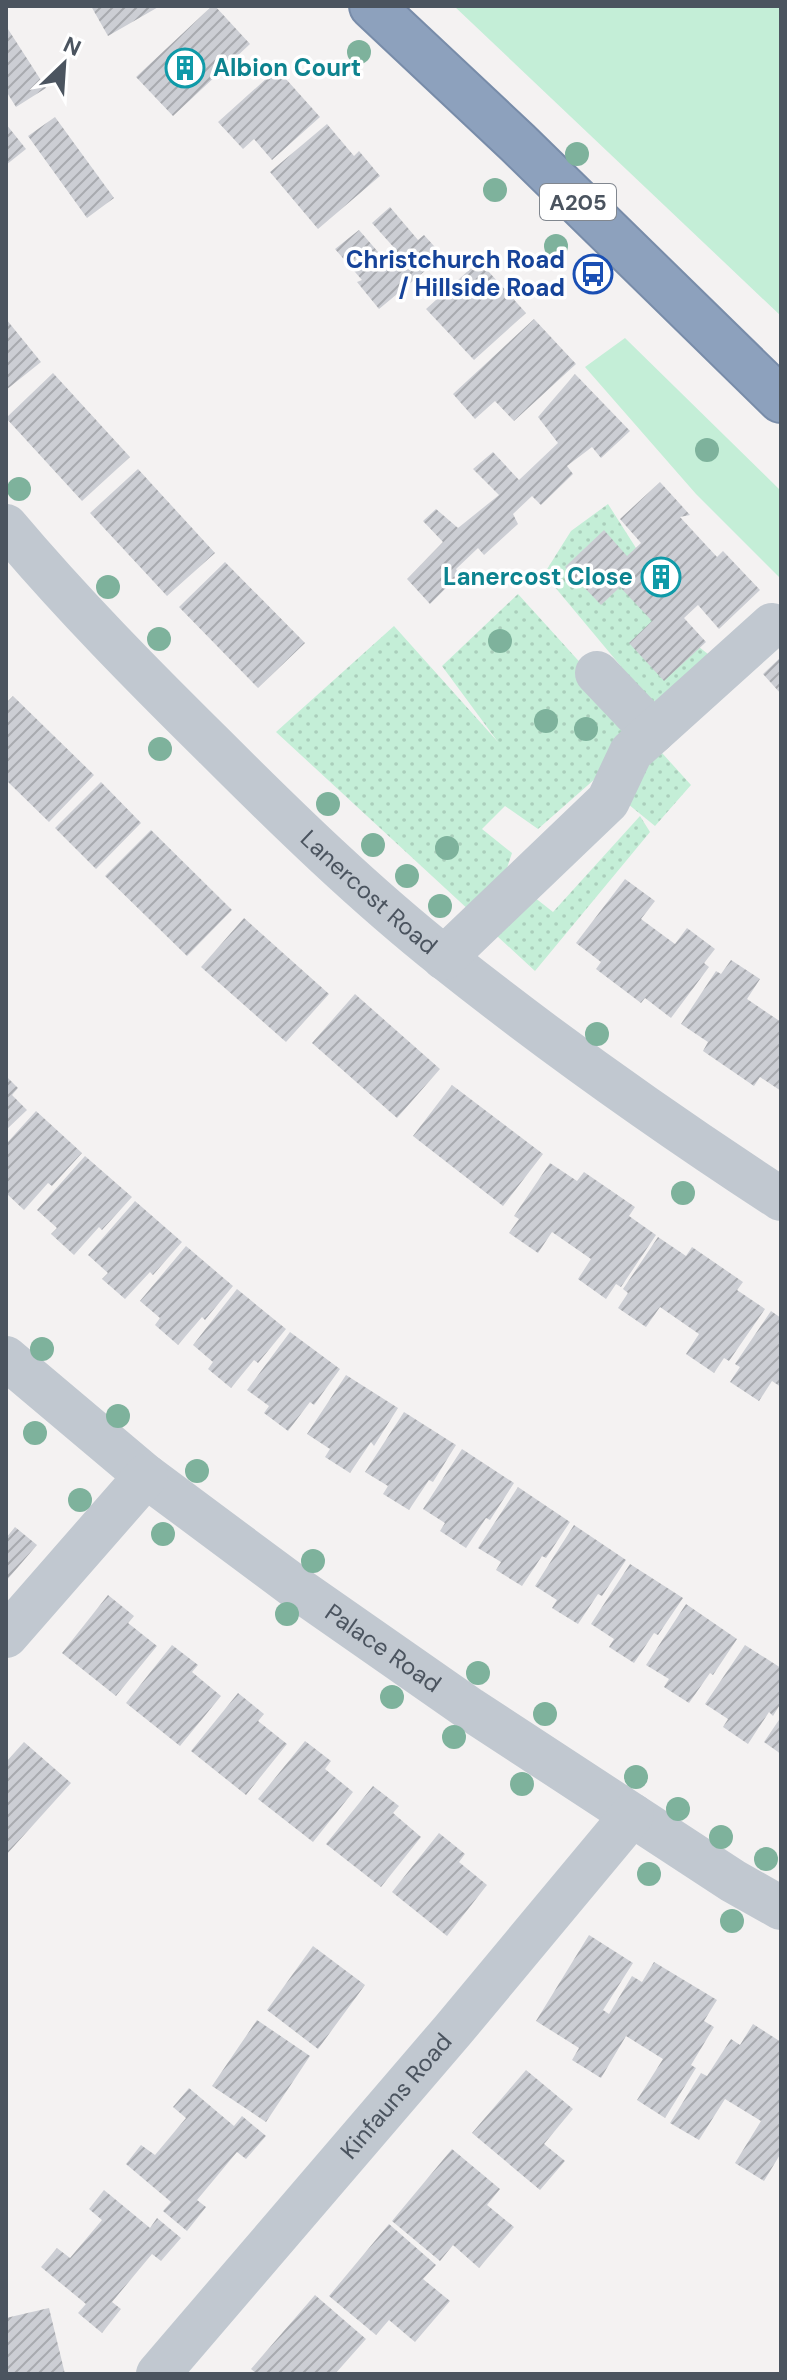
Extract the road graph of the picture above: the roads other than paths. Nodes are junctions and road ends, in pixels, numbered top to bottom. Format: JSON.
{"nodes":[{"id":1,"x":372,"y":6,"type":"edge"},
{"id":2,"x":781,"y":400,"type":"edge"},
{"id":3,"x":6,"y":526,"type":"edge"},
{"id":4,"x":772,"y":625,"type":"dead end"},
{"id":5,"x":597,"y":673,"type":"dead end"},
{"id":6,"x":653,"y":732,"type":"junction"},
{"id":7,"x":444,"y":958,"type":"junction"},
{"id":8,"x":781,"y":1199,"type":"edge"},
{"id":9,"x":6,"y":1358,"type":"edge"},
{"id":10,"x":146,"y":1476,"type":"junction"},
{"id":11,"x":6,"y":1636,"type":"edge"},
{"id":12,"x":632,"y":1815,"type":"junction"},
{"id":13,"x":781,"y":1908,"type":"edge"},
{"id":14,"x":158,"y":2374,"type":"edge"}],
"edges":[{"from":1,"to":2,"type":"highway","number":"A205"},
{"from":3,"to":7,"type":"street","name":"Lanercost Road"},
{"from":4,"to":6,"type":"street"},
{"from":5,"to":6,"type":"street"},
{"from":6,"to":7,"type":"street"},
{"from":7,"to":8,"type":"street","name":"Lanercost Road"},
{"from":9,"to":10,"type":"street","name":"Palace Road"},
{"from":10,"to":11,"type":"street"},
{"from":10,"to":12,"type":"street","name":"Palace Road"},
{"from":12,"to":13,"type":"street","name":"Palace Road"},
{"from":12,"to":14,"type":"street","name":"Kinfauns Road"}]}
